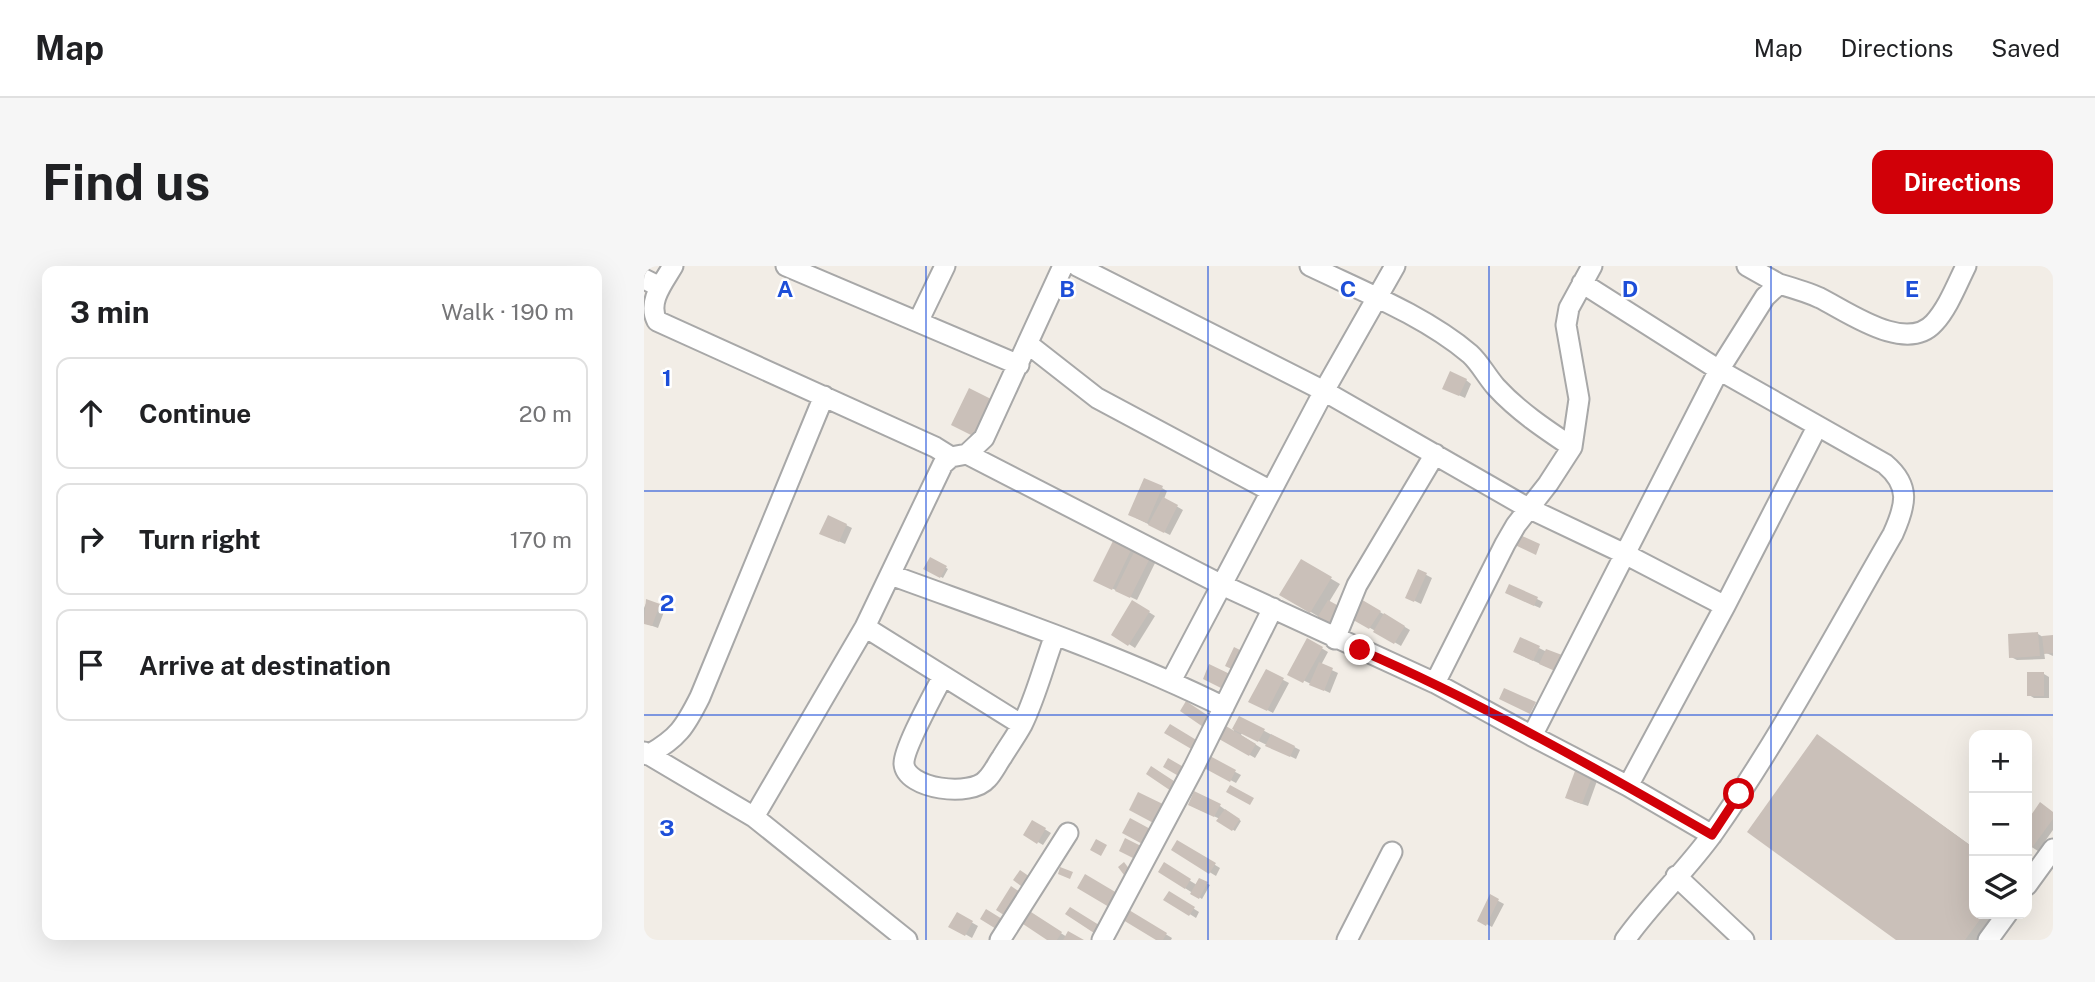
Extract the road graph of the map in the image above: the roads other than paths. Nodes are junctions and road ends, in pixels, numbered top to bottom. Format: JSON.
{"nodes":[{"id":1,"x":673,"y":266,"type":"edge"},
{"id":2,"x":786,"y":266,"type":"edge"},
{"id":3,"x":945,"y":266,"type":"edge"},
{"id":4,"x":1063,"y":266,"type":"edge"},
{"id":5,"x":1077,"y":266,"type":"edge"},
{"id":6,"x":1310,"y":266,"type":"edge"},
{"id":7,"x":1395,"y":266,"type":"edge"},
{"id":8,"x":1748,"y":266,"type":"edge"},
{"id":9,"x":1966,"y":266,"type":"edge"},
{"id":10,"x":820,"y":272,"type":"edge"},
{"id":11,"x":1587,"y":274,"type":"edge"},
{"id":12,"x":652,"y":283,"type":"edge"},
{"id":13,"x":1779,"y":284,"type":"junction"},
{"id":14,"x":1377,"y":298,"type":"junction"},
{"id":15,"x":918,"y":322,"type":"junction"},
{"id":16,"x":1028,"y":344,"type":"junction"},
{"id":17,"x":1019,"y":365,"type":"junction"},
{"id":18,"x":1719,"y":370,"type":"junction"},
{"id":19,"x":1324,"y":391,"type":"junction"},
{"id":20,"x":824,"y":396,"type":"junction"},
{"id":21,"x":1817,"y":427,"type":"junction"},
{"id":22,"x":1572,"y":447,"type":"junction"},
{"id":23,"x":1435,"y":454,"type":"junction"},
{"id":24,"x":959,"y":456,"type":"junction"},
{"id":25,"x":1271,"y":491,"type":"junction"},
{"id":26,"x":1528,"y":508,"type":"junction"},
{"id":27,"x":1625,"y":554,"type":"junction"},
{"id":28,"x":891,"y":575,"type":"junction"},
{"id":29,"x":1222,"y":585,"type":"junction"},
{"id":30,"x":1725,"y":606,"type":"junction"},
{"id":31,"x":1273,"y":608,"type":"junction"},
{"id":32,"x":865,"y":627,"type":"junction"},
{"id":33,"x":1055,"y":635,"type":"junction"},
{"id":34,"x":1335,"y":639,"type":"junction"},
{"id":35,"x":943,"y":676,"type":"junction"},
{"id":36,"x":1171,"y":681,"type":"junction"},
{"id":37,"x":1435,"y":683,"type":"junction"},
{"id":38,"x":1224,"y":707,"type":"junction"},
{"id":39,"x":1022,"y":725,"type":"junction"},
{"id":40,"x":1532,"y":736,"type":"junction"},
{"id":41,"x":646,"y":754,"type":"edge"},
{"id":42,"x":1628,"y":786,"type":"junction"},
{"id":43,"x":754,"y":817,"type":"junction"},
{"id":44,"x":1068,"y":833,"type":"dead end"},
{"id":45,"x":1712,"y":835,"type":"junction"},
{"id":46,"x":2053,"y":849,"type":"edge"},
{"id":47,"x":1392,"y":852,"type":"dead end"},
{"id":48,"x":1676,"y":876,"type":"junction"},
{"id":49,"x":2032,"y":879,"type":"edge"},
{"id":50,"x":2003,"y":919,"type":"edge"},
{"id":51,"x":907,"y":940,"type":"edge"},
{"id":52,"x":1000,"y":940,"type":"edge"},
{"id":53,"x":1102,"y":940,"type":"edge"},
{"id":54,"x":1347,"y":940,"type":"edge"},
{"id":55,"x":1625,"y":940,"type":"edge"},
{"id":56,"x":1744,"y":940,"type":"edge"},
{"id":57,"x":1988,"y":940,"type":"edge"}],
"edges":[{"from":1,"to":12,"type":"street"},
{"from":2,"to":10,"type":"street"},
{"from":3,"to":15,"type":"street"},
{"from":4,"to":16,"type":"street"},
{"from":5,"to":19,"type":"street"},
{"from":6,"to":14,"type":"street"},
{"from":7,"to":14,"type":"street"},
{"from":8,"to":13,"type":"street"},
{"from":9,"to":13,"type":"street"},
{"from":10,"to":15,"type":"street"},
{"from":11,"to":18,"type":"street"},
{"from":11,"to":22,"type":"street"},
{"from":12,"to":20,"type":"street"},
{"from":13,"to":18,"type":"street"},
{"from":14,"to":19,"type":"street"},
{"from":14,"to":22,"type":"street"},
{"from":15,"to":17,"type":"street"},
{"from":16,"to":17,"type":"street"},
{"from":16,"to":25,"type":"street"},
{"from":17,"to":24,"type":"street"},
{"from":18,"to":21,"type":"street"},
{"from":18,"to":27,"type":"street"},
{"from":19,"to":23,"type":"street"},
{"from":19,"to":25,"type":"street"},
{"from":20,"to":24,"type":"street"},
{"from":20,"to":41,"type":"street"},
{"from":21,"to":30,"type":"street"},
{"from":21,"to":45,"type":"street"},
{"from":22,"to":26,"type":"street"},
{"from":23,"to":26,"type":"street"},
{"from":23,"to":34,"type":"street"},
{"from":24,"to":28,"type":"street"},
{"from":24,"to":29,"type":"street"},
{"from":25,"to":29,"type":"street"},
{"from":26,"to":27,"type":"street"},
{"from":26,"to":37,"type":"street"},
{"from":27,"to":30,"type":"street"},
{"from":27,"to":40,"type":"street"},
{"from":28,"to":32,"type":"street"},
{"from":28,"to":33,"type":"street"},
{"from":29,"to":31,"type":"street"},
{"from":29,"to":36,"type":"street"},
{"from":30,"to":42,"type":"street"},
{"from":31,"to":34,"type":"street"},
{"from":31,"to":38,"type":"street"},
{"from":32,"to":35,"type":"street"},
{"from":32,"to":43,"type":"street"},
{"from":33,"to":36,"type":"street"},
{"from":33,"to":39,"type":"street"},
{"from":34,"to":37,"type":"street"},
{"from":35,"to":39,"type":"street"},
{"from":35,"to":39,"type":"street"},
{"from":36,"to":38,"type":"street"},
{"from":37,"to":40,"type":"street"},
{"from":38,"to":53,"type":"street"},
{"from":40,"to":42,"type":"street"},
{"from":41,"to":43,"type":"street"},
{"from":42,"to":45,"type":"street"},
{"from":43,"to":51,"type":"street"},
{"from":44,"to":52,"type":"street"},
{"from":45,"to":48,"type":"street"},
{"from":46,"to":49,"type":"street"},
{"from":47,"to":54,"type":"street"},
{"from":48,"to":55,"type":"street"},
{"from":48,"to":56,"type":"street"},
{"from":50,"to":57,"type":"street"}]}
